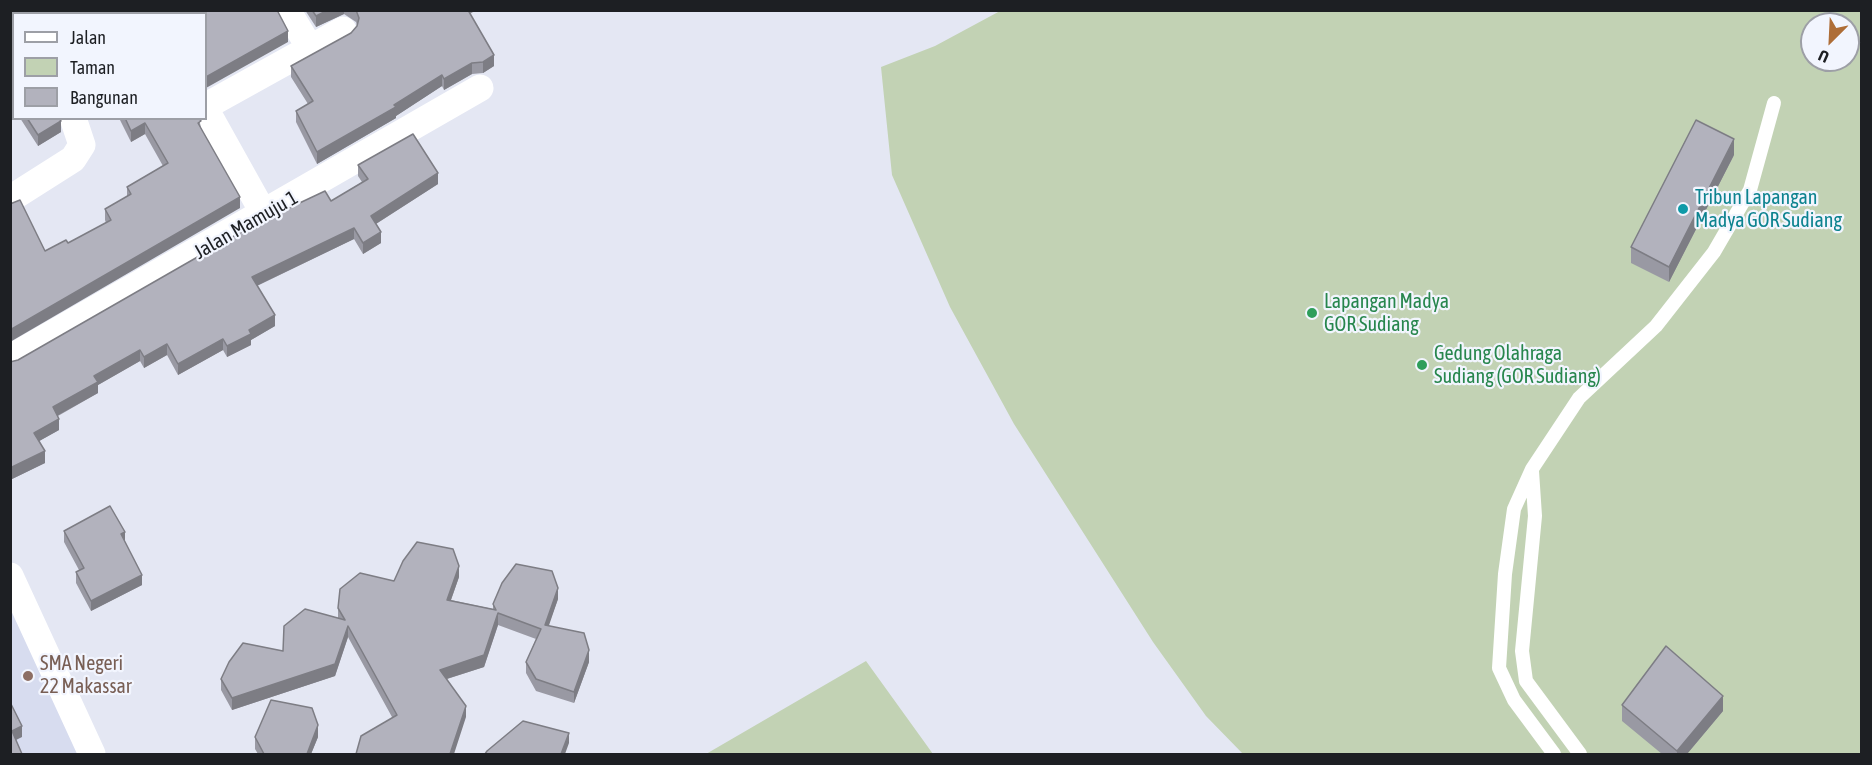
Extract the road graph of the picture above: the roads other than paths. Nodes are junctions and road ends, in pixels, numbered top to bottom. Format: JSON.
{"nodes":[{"id":1,"x":287,"y":10,"type":"edge"},
{"id":2,"x":343,"y":30,"type":"dead end"},
{"id":3,"x":310,"y":48,"type":"junction"},
{"id":4,"x":480,"y":88,"type":"dead end"},
{"id":5,"x":1774,"y":104,"type":"dead end"},
{"id":6,"x":207,"y":107,"type":"edge"},
{"id":7,"x":207,"y":110,"type":"edge"},
{"id":8,"x":75,"y":120,"type":"edge"},
{"id":9,"x":10,"y":199,"type":"edge"},
{"id":10,"x":264,"y":214,"type":"junction"},
{"id":11,"x":10,"y":358,"type":"edge"},
{"id":12,"x":1532,"y":469,"type":"junction"},
{"id":13,"x":10,"y":576,"type":"edge"},
{"id":14,"x":92,"y":754,"type":"edge"},
{"id":15,"x":1554,"y":754,"type":"edge"},
{"id":16,"x":1580,"y":754,"type":"edge"}],
"edges":[{"from":1,"to":3,"type":"street"},
{"from":2,"to":3,"type":"street"},
{"from":3,"to":6,"type":"street"},
{"from":4,"to":10,"type":"street","name":"Jalan Mamuju 1"},
{"from":5,"to":12,"type":"lane"},
{"from":7,"to":10,"type":"street"},
{"from":8,"to":9,"type":"street"},
{"from":10,"to":11,"type":"street","name":"Jalan Mamuju 1"},
{"from":12,"to":15,"type":"lane"},
{"from":12,"to":16,"type":"lane"},
{"from":13,"to":14,"type":"street"}]}
